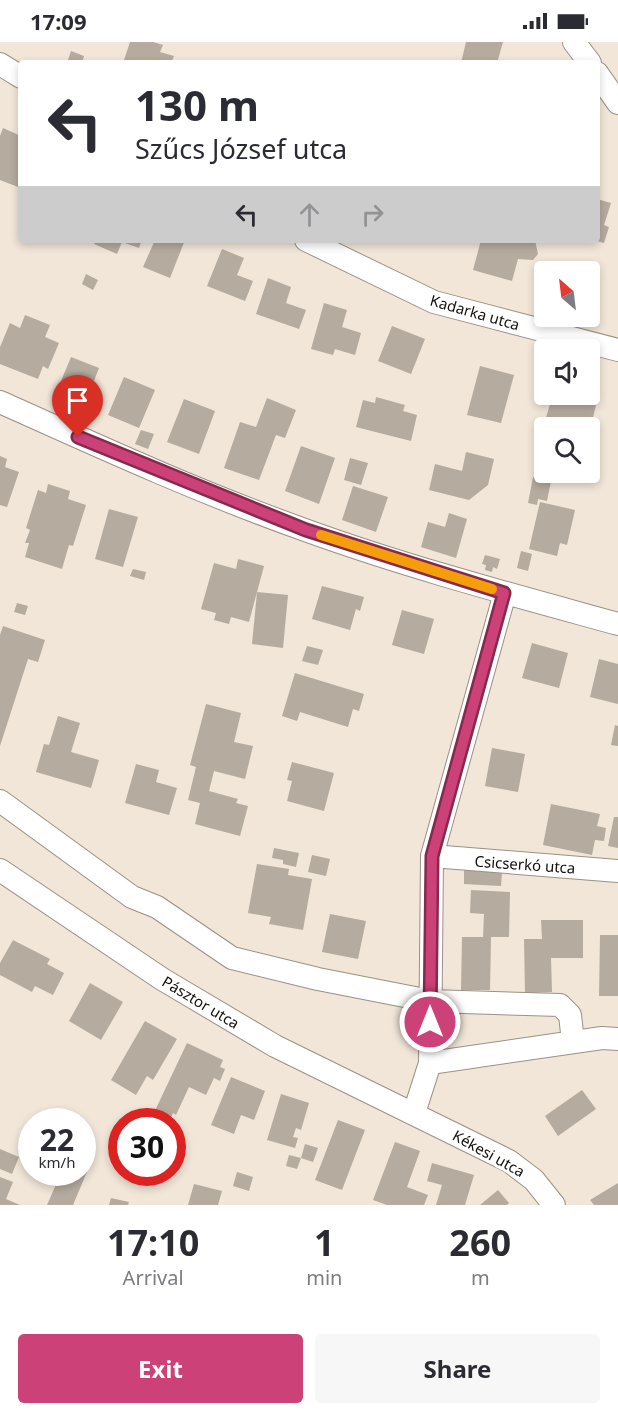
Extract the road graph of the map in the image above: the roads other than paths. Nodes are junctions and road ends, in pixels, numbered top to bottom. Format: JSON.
{"nodes":[{"id":1,"x":0,"y":64,"type":"edge"},
{"id":2,"x":18,"y":75,"type":"edge"},
{"id":3,"x":600,"y":78,"type":"edge"},
{"id":4,"x":618,"y":103,"type":"edge"},
{"id":5,"x":312,"y":243,"type":"edge"},
{"id":6,"x":618,"y":350,"type":"edge"},
{"id":7,"x":0,"y":402,"type":"edge"},
{"id":8,"x":504,"y":593,"type":"junction"},
{"id":9,"x":618,"y":624,"type":"edge"},
{"id":10,"x":0,"y":801,"type":"edge"},
{"id":11,"x":432,"y":856,"type":"junction"},
{"id":12,"x":0,"y":870,"type":"edge"},
{"id":13,"x":618,"y":871,"type":"edge"},
{"id":14,"x":430,"y":1001,"type":"junction"},
{"id":15,"x":618,"y":1039,"type":"edge"},
{"id":16,"x":573,"y":1042,"type":"junction"},
{"id":17,"x":430,"y":1064,"type":"junction"},
{"id":18,"x":414,"y":1113,"type":"junction"},
{"id":19,"x":554,"y":1205,"type":"edge"}],
"edges":[{"from":1,"to":2,"type":"street"},
{"from":3,"to":4,"type":"street"},
{"from":5,"to":6,"type":"street","name":"Kadarka utca"},
{"from":7,"to":8,"type":"street"},
{"from":8,"to":9,"type":"street"},
{"from":8,"to":11,"type":"street"},
{"from":10,"to":14,"type":"street"},
{"from":11,"to":13,"type":"street","name":"Csicserkó utca"},
{"from":11,"to":14,"type":"street"},
{"from":12,"to":18,"type":"street","name":"Pásztor utca"},
{"from":14,"to":16,"type":"street"},
{"from":14,"to":17,"type":"street"},
{"from":15,"to":16,"type":"street"},
{"from":16,"to":17,"type":"street"},
{"from":17,"to":18,"type":"street"},
{"from":18,"to":19,"type":"street","name":"Kékesi utca"}]}
